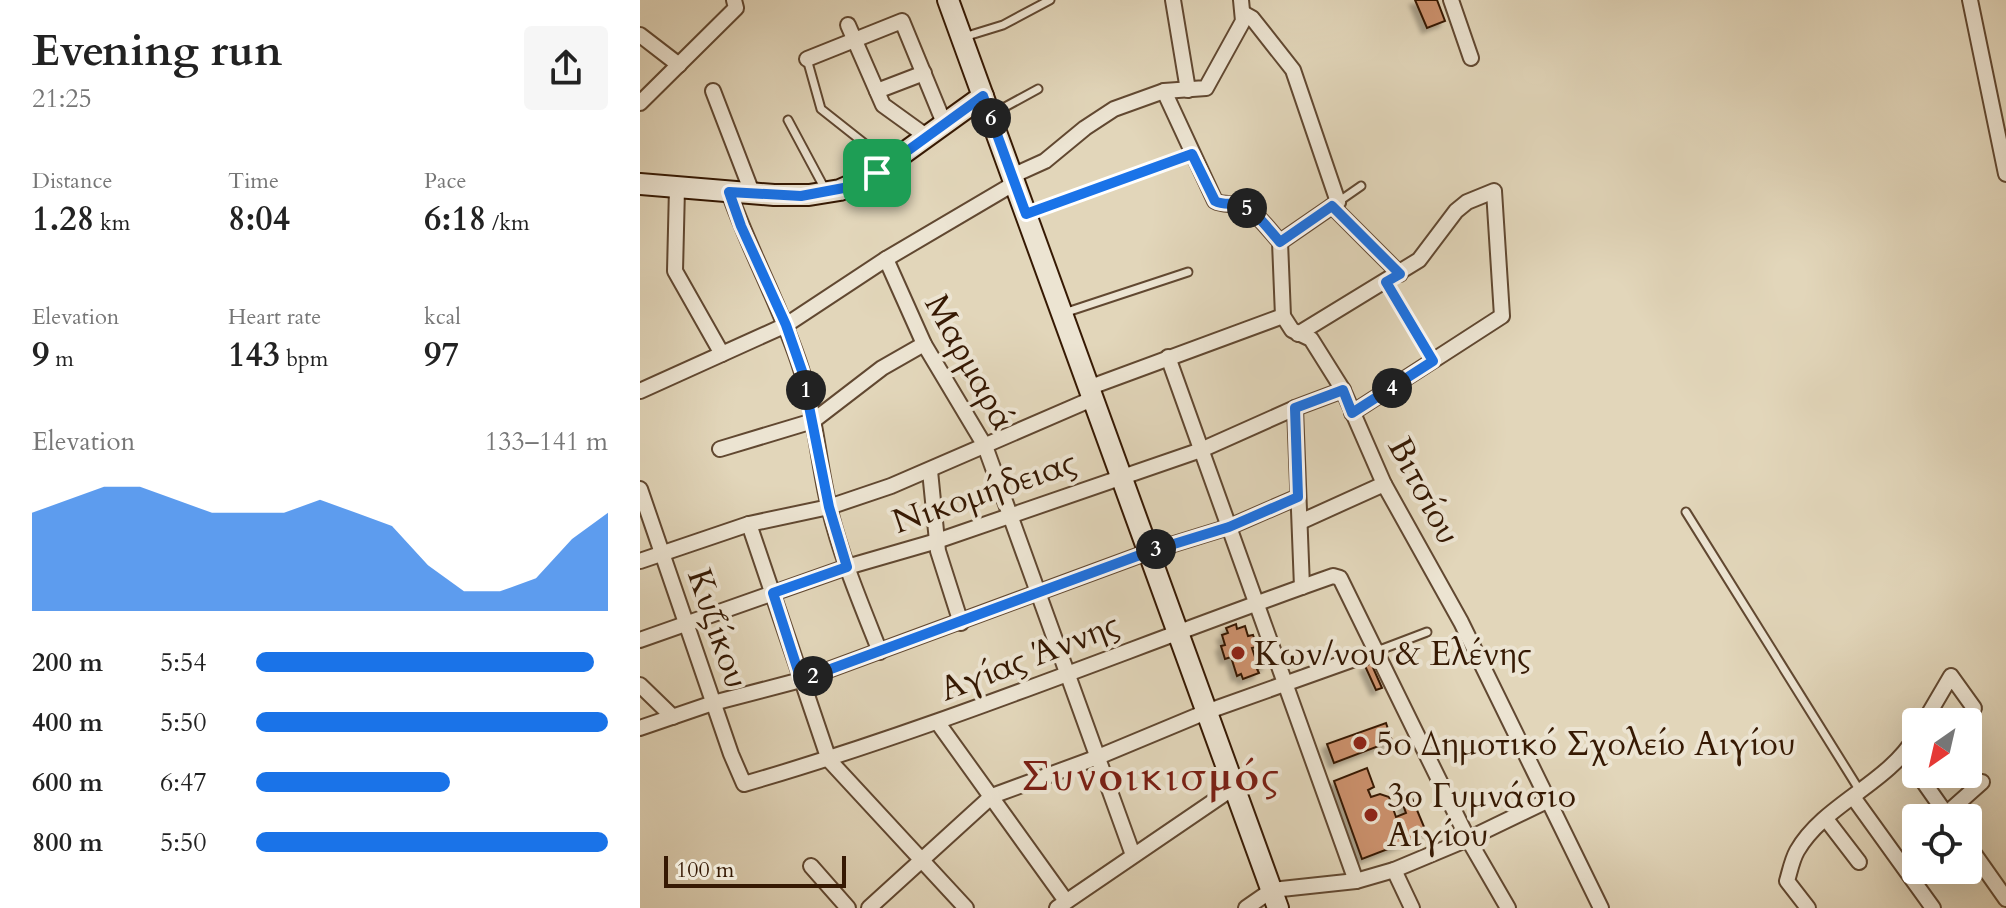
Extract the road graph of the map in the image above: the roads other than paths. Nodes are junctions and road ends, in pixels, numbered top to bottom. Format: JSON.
{"nodes":[{"id":1,"x":734,"y":0,"type":"edge"},
{"id":2,"x":948,"y":0,"type":"edge"},
{"id":3,"x":1050,"y":0,"type":"edge"},
{"id":4,"x":1173,"y":0,"type":"edge"},
{"id":5,"x":1451,"y":0,"type":"edge"},
{"id":6,"x":1970,"y":0,"type":"edge"},
{"id":7,"x":1242,"y":7,"type":"edge"},
{"id":8,"x":848,"y":25,"type":"dead end"},
{"id":9,"x":640,"y":35,"type":"edge"},
{"id":10,"x":962,"y":37,"type":"junction"},
{"id":11,"x":854,"y":40,"type":"junction"},
{"id":12,"x":1471,"y":58,"type":"dead end"},
{"id":13,"x":807,"y":59,"type":"joint"},
{"id":14,"x":679,"y":65,"type":"junction"},
{"id":15,"x":924,"y":73,"type":"junction"},
{"id":16,"x":1038,"y":89,"type":"dead end"},
{"id":17,"x":1188,"y":90,"type":"junction"},
{"id":18,"x":713,"y":91,"type":"dead end"},
{"id":19,"x":877,"y":91,"type":"junction"},
{"id":20,"x":1164,"y":91,"type":"junction"},
{"id":21,"x":640,"y":103,"type":"edge"},
{"id":22,"x":986,"y":105,"type":"junction"},
{"id":23,"x":788,"y":120,"type":"dead end"},
{"id":24,"x":944,"y":123,"type":"junction"},
{"id":25,"x":926,"y":136,"type":"junction"},
{"id":26,"x":1192,"y":154,"type":"junction"},
{"id":27,"x":890,"y":163,"type":"junction"},
{"id":28,"x":2006,"y":174,"type":"edge"},
{"id":29,"x":1013,"y":180,"type":"junction"},
{"id":30,"x":640,"y":184,"type":"edge"},
{"id":31,"x":1361,"y":186,"type":"dead end"},
{"id":32,"x":677,"y":188,"type":"junction"},
{"id":33,"x":729,"y":192,"type":"junction"},
{"id":34,"x":827,"y":193,"type":"junction"},
{"id":35,"x":753,"y":195,"type":"junction"},
{"id":36,"x":1335,"y":204,"type":"junction"},
{"id":37,"x":1026,"y":214,"type":"junction"},
{"id":38,"x":1280,"y":242,"type":"junction"},
{"id":39,"x":886,"y":259,"type":"junction"},
{"id":40,"x":1188,"y":272,"type":"dead end"},
{"id":41,"x":1400,"y":274,"type":"junction"},
{"id":42,"x":1386,"y":282,"type":"junction"},
{"id":43,"x":1062,"y":314,"type":"junction"},
{"id":44,"x":1283,"y":316,"type":"junction"},
{"id":45,"x":786,"y":325,"type":"junction"},
{"id":46,"x":1298,"y":334,"type":"junction"},
{"id":47,"x":924,"y":344,"type":"junction"},
{"id":48,"x":722,"y":354,"type":"junction"},
{"id":49,"x":1168,"y":357,"type":"junction"},
{"id":50,"x":1433,"y":361,"type":"junction"},
{"id":51,"x":1343,"y":390,"type":"junction"},
{"id":52,"x":640,"y":391,"type":"edge"},
{"id":53,"x":1090,"y":394,"type":"junction"},
{"id":54,"x":1295,"y":408,"type":"junction"},
{"id":55,"x":1352,"y":413,"type":"junction"},
{"id":56,"x":813,"y":421,"type":"junction"},
{"id":57,"x":985,"y":446,"type":"junction"},
{"id":58,"x":720,"y":449,"type":"dead end"},
{"id":59,"x":1201,"y":450,"type":"junction"},
{"id":60,"x":930,"y":471,"type":"junction"},
{"id":61,"x":1120,"y":476,"type":"junction"},
{"id":62,"x":1384,"y":484,"type":"junction"},
{"id":63,"x":640,"y":489,"type":"edge"},
{"id":64,"x":1298,"y":497,"type":"junction"},
{"id":65,"x":829,"y":507,"type":"junction"},
{"id":66,"x":1686,"y":512,"type":"dead end"},
{"id":67,"x":1011,"y":515,"type":"junction"},
{"id":68,"x":1300,"y":522,"type":"junction"},
{"id":69,"x":749,"y":524,"type":"junction"},
{"id":70,"x":1229,"y":527,"type":"junction"},
{"id":71,"x":937,"y":541,"type":"junction"},
{"id":72,"x":1148,"y":552,"type":"junction"},
{"id":73,"x":662,"y":554,"type":"junction"},
{"id":74,"x":640,"y":561,"type":"edge"},
{"id":75,"x":847,"y":567,"type":"junction"},
{"id":76,"x":1302,"y":587,"type":"junction"},
{"id":77,"x":773,"y":593,"type":"junction"},
{"id":78,"x":1038,"y":594,"type":"junction"},
{"id":79,"x":1257,"y":603,"type":"junction"},
{"id":80,"x":686,"y":623,"type":"junction"},
{"id":81,"x":961,"y":623,"type":"junction"},
{"id":82,"x":1177,"y":631,"type":"junction"},
{"id":83,"x":1427,"y":632,"type":"dead end"},
{"id":84,"x":640,"y":640,"type":"edge"},
{"id":85,"x":1377,"y":651,"type":"junction"},
{"id":86,"x":880,"y":652,"type":"junction"},
{"id":87,"x":1068,"y":675,"type":"junction"},
{"id":88,"x":801,"y":680,"type":"junction"},
{"id":89,"x":1285,"y":683,"type":"junction"},
{"id":90,"x":640,"y":685,"type":"edge"},
{"id":91,"x":713,"y":703,"type":"junction"},
{"id":92,"x":1932,"y":708,"type":"edge"},
{"id":93,"x":1974,"y":708,"type":"dead end"},
{"id":94,"x":1206,"y":712,"type":"junction"},
{"id":95,"x":673,"y":717,"type":"junction"},
{"id":96,"x":938,"y":723,"type":"junction"},
{"id":97,"x":640,"y":728,"type":"edge"},
{"id":98,"x":1098,"y":757,"type":"junction"},
{"id":99,"x":1902,"y":757,"type":"edge"},
{"id":100,"x":829,"y":760,"type":"junction"},
{"id":101,"x":744,"y":784,"type":"joint"},
{"id":102,"x":1233,"y":788,"type":"junction"},
{"id":103,"x":1976,"y":788,"type":"edge"},
{"id":104,"x":1857,"y":794,"type":"junction"},
{"id":105,"x":992,"y":796,"type":"junction"},
{"id":106,"x":1547,"y":801,"type":"junction"},
{"id":107,"x":1959,"y":804,"type":"edge"},
{"id":108,"x":1826,"y":819,"type":"junction"},
{"id":109,"x":1468,"y":839,"type":"junction"},
{"id":110,"x":1133,"y":855,"type":"junction"},
{"id":111,"x":921,"y":860,"type":"junction"},
{"id":112,"x":1859,"y":862,"type":"dead end"},
{"id":113,"x":1982,"y":865,"type":"edge"},
{"id":114,"x":811,"y":866,"type":"dead end"},
{"id":115,"x":1394,"y":870,"type":"junction"},
{"id":116,"x":1356,"y":881,"type":"junction"},
{"id":117,"x":1275,"y":899,"type":"edge"},
{"id":118,"x":2006,"y":899,"type":"edge"},
{"id":119,"x":1062,"y":905,"type":"edge"},
{"id":120,"x":848,"y":908,"type":"edge"},
{"id":121,"x":869,"y":908,"type":"edge"},
{"id":122,"x":966,"y":908,"type":"edge"},
{"id":123,"x":1246,"y":908,"type":"edge"},
{"id":124,"x":1412,"y":908,"type":"edge"},
{"id":125,"x":1508,"y":908,"type":"edge"},
{"id":126,"x":1601,"y":908,"type":"edge"},
{"id":127,"x":1808,"y":908,"type":"edge"},
{"id":128,"x":1933,"y":908,"type":"edge"}],
"edges":[{"from":1,"to":14,"type":"street"},
{"from":2,"to":10,"type":"main road"},
{"from":3,"to":10,"type":"lane"},
{"from":4,"to":17,"type":"street"},
{"from":5,"to":12,"type":"street"},
{"from":6,"to":28,"type":"street"},
{"from":7,"to":17,"type":"street"},
{"from":7,"to":36,"type":"street"},
{"from":8,"to":11,"type":"street"},
{"from":9,"to":14,"type":"street"},
{"from":10,"to":22,"type":"main road"},
{"from":11,"to":13,"type":"street"},
{"from":11,"to":15,"type":"street"},
{"from":11,"to":19,"type":"street"},
{"from":13,"to":27,"type":"lane"},
{"from":14,"to":21,"type":"street"},
{"from":15,"to":19,"type":"street"},
{"from":15,"to":24,"type":"street"},
{"from":16,"to":22,"type":"lane"},
{"from":17,"to":20,"type":"street"},
{"from":18,"to":35,"type":"street"},
{"from":19,"to":25,"type":"street"},
{"from":20,"to":26,"type":"street"},
{"from":20,"to":29,"type":"street"},
{"from":22,"to":24,"type":"main road"},
{"from":22,"to":29,"type":"main road"},
{"from":23,"to":34,"type":"lane"},
{"from":24,"to":25,"type":"main road"},
{"from":25,"to":27,"type":"main road"},
{"from":26,"to":37,"type":"lane"},
{"from":26,"to":38,"type":"street"},
{"from":27,"to":34,"type":"main road"},
{"from":29,"to":37,"type":"main road"},
{"from":29,"to":39,"type":"street"},
{"from":30,"to":32,"type":"main road"},
{"from":31,"to":36,"type":"lane"},
{"from":32,"to":33,"type":"main road"},
{"from":32,"to":48,"type":"street"},
{"from":33,"to":35,"type":"main road"},
{"from":33,"to":45,"type":"street"},
{"from":34,"to":35,"type":"main road"},
{"from":36,"to":38,"type":"street"},
{"from":36,"to":41,"type":"street"},
{"from":37,"to":43,"type":"main road"},
{"from":38,"to":44,"type":"street"},
{"from":39,"to":45,"type":"street"},
{"from":39,"to":47,"type":"street","name":"Μαρμαρά"},
{"from":40,"to":43,"type":"lane"},
{"from":41,"to":42,"type":"street"},
{"from":41,"to":50,"type":"street"},
{"from":42,"to":46,"type":"street"},
{"from":42,"to":50,"type":"lane"},
{"from":43,"to":53,"type":"main road"},
{"from":44,"to":46,"type":"street","name":"Βιτσίου"},
{"from":44,"to":49,"type":"street"},
{"from":45,"to":48,"type":"street"},
{"from":45,"to":56,"type":"street"},
{"from":46,"to":51,"type":"street","name":"Βιτσίου"},
{"from":47,"to":56,"type":"street"},
{"from":47,"to":57,"type":"street","name":"Μαρμαρά"},
{"from":48,"to":52,"type":"street"},
{"from":49,"to":53,"type":"street"},
{"from":49,"to":59,"type":"street"},
{"from":50,"to":55,"type":"street"},
{"from":51,"to":54,"type":"street","name":"Νικομήδειας"},
{"from":51,"to":55,"type":"street","name":"Βιτσίου"},
{"from":53,"to":57,"type":"street"},
{"from":53,"to":61,"type":"main road"},
{"from":54,"to":59,"type":"street","name":"Νικομήδειας"},
{"from":54,"to":64,"type":"street"},
{"from":55,"to":62,"type":"street","name":"Βιτσίου"},
{"from":56,"to":58,"type":"street"},
{"from":56,"to":65,"type":"street"},
{"from":57,"to":60,"type":"street"},
{"from":57,"to":67,"type":"street","name":"Μαρμαρά"},
{"from":59,"to":61,"type":"street","name":"Νικομήδειας"},
{"from":59,"to":70,"type":"street"},
{"from":60,"to":65,"type":"street"},
{"from":60,"to":71,"type":"street"},
{"from":61,"to":67,"type":"street","name":"Νικομήδειας"},
{"from":61,"to":72,"type":"main road"},
{"from":62,"to":68,"type":"street"},
{"from":62,"to":106,"type":"street","name":"Βιτσίου"},
{"from":63,"to":73,"type":"street","name":"Κυζίκου"},
{"from":64,"to":68,"type":"street"},
{"from":64,"to":70,"type":"street"},
{"from":65,"to":69,"type":"street"},
{"from":65,"to":75,"type":"street"},
{"from":66,"to":104,"type":"lane"},
{"from":67,"to":71,"type":"street","name":"Νικομήδειας"},
{"from":67,"to":78,"type":"street","name":"Μαρμαρά"},
{"from":68,"to":76,"type":"street"},
{"from":69,"to":73,"type":"street"},
{"from":69,"to":77,"type":"street"},
{"from":70,"to":72,"type":"street"},
{"from":70,"to":79,"type":"street"},
{"from":71,"to":75,"type":"street","name":"Νικομήδειας"},
{"from":71,"to":81,"type":"street"},
{"from":72,"to":78,"type":"street"},
{"from":72,"to":82,"type":"main road"},
{"from":73,"to":74,"type":"street"},
{"from":73,"to":80,"type":"street","name":"Κυζίκου"},
{"from":75,"to":77,"type":"street","name":"Νικομήδειας"},
{"from":75,"to":86,"type":"street"},
{"from":76,"to":79,"type":"street","name":"Αγίας Άννης"},
{"from":76,"to":85,"type":"street","name":"Αγίας Άννης"},
{"from":77,"to":80,"type":"street","name":"Νικομήδειας"},
{"from":77,"to":88,"type":"street"},
{"from":78,"to":81,"type":"street"},
{"from":78,"to":87,"type":"street","name":"Μαρμαρά"},
{"from":79,"to":82,"type":"street","name":"Αγίας Άννης"},
{"from":79,"to":89,"type":"street"},
{"from":80,"to":84,"type":"street","name":"Νικομήδειας"},
{"from":80,"to":91,"type":"street","name":"Κυζίκου"},
{"from":81,"to":86,"type":"street"},
{"from":82,"to":87,"type":"street","name":"Αγίας Άννης"},
{"from":82,"to":94,"type":"main road"},
{"from":83,"to":85,"type":"lane"},
{"from":85,"to":89,"type":"street"},
{"from":85,"to":109,"type":"street"},
{"from":86,"to":88,"type":"street"},
{"from":87,"to":96,"type":"street","name":"Αγίας Άννης"},
{"from":87,"to":98,"type":"street","name":"Μαρμαρά"},
{"from":88,"to":91,"type":"street"},
{"from":88,"to":100,"type":"street"},
{"from":89,"to":94,"type":"street"},
{"from":89,"to":116,"type":"street"},
{"from":90,"to":95,"type":"street"},
{"from":91,"to":95,"type":"street"},
{"from":91,"to":101,"type":"street","name":"Κυζίκου"},
{"from":92,"to":93,"type":"street"},
{"from":94,"to":98,"type":"street"},
{"from":94,"to":102,"type":"main road"},
{"from":95,"to":97,"type":"street"},
{"from":96,"to":100,"type":"street","name":"Αγίας Άννης"},
{"from":96,"to":105,"type":"street"},
{"from":98,"to":105,"type":"street"},
{"from":98,"to":110,"type":"street","name":"Μαρμαρά"},
{"from":99,"to":104,"type":"street"},
{"from":100,"to":101,"type":"street","name":"Αγίας Άννης"},
{"from":100,"to":111,"type":"street"},
{"from":102,"to":110,"type":"street"},
{"from":102,"to":117,"type":"main road"},
{"from":103,"to":107,"type":"street"},
{"from":104,"to":108,"type":"street"},
{"from":104,"to":128,"type":"street"},
{"from":105,"to":111,"type":"street"},
{"from":105,"to":119,"type":"street"},
{"from":106,"to":109,"type":"street"},
{"from":106,"to":126,"type":"street","name":"Βιτσίου"},
{"from":108,"to":112,"type":"street"},
{"from":108,"to":127,"type":"street"},
{"from":109,"to":115,"type":"street"},
{"from":109,"to":125,"type":"street"},
{"from":110,"to":119,"type":"street"},
{"from":111,"to":121,"type":"street"},
{"from":111,"to":122,"type":"street"},
{"from":113,"to":118,"type":"street"},
{"from":114,"to":120,"type":"street"},
{"from":115,"to":116,"type":"street"},
{"from":115,"to":124,"type":"street"},
{"from":116,"to":117,"type":"street"},
{"from":117,"to":123,"type":"street"}]}
